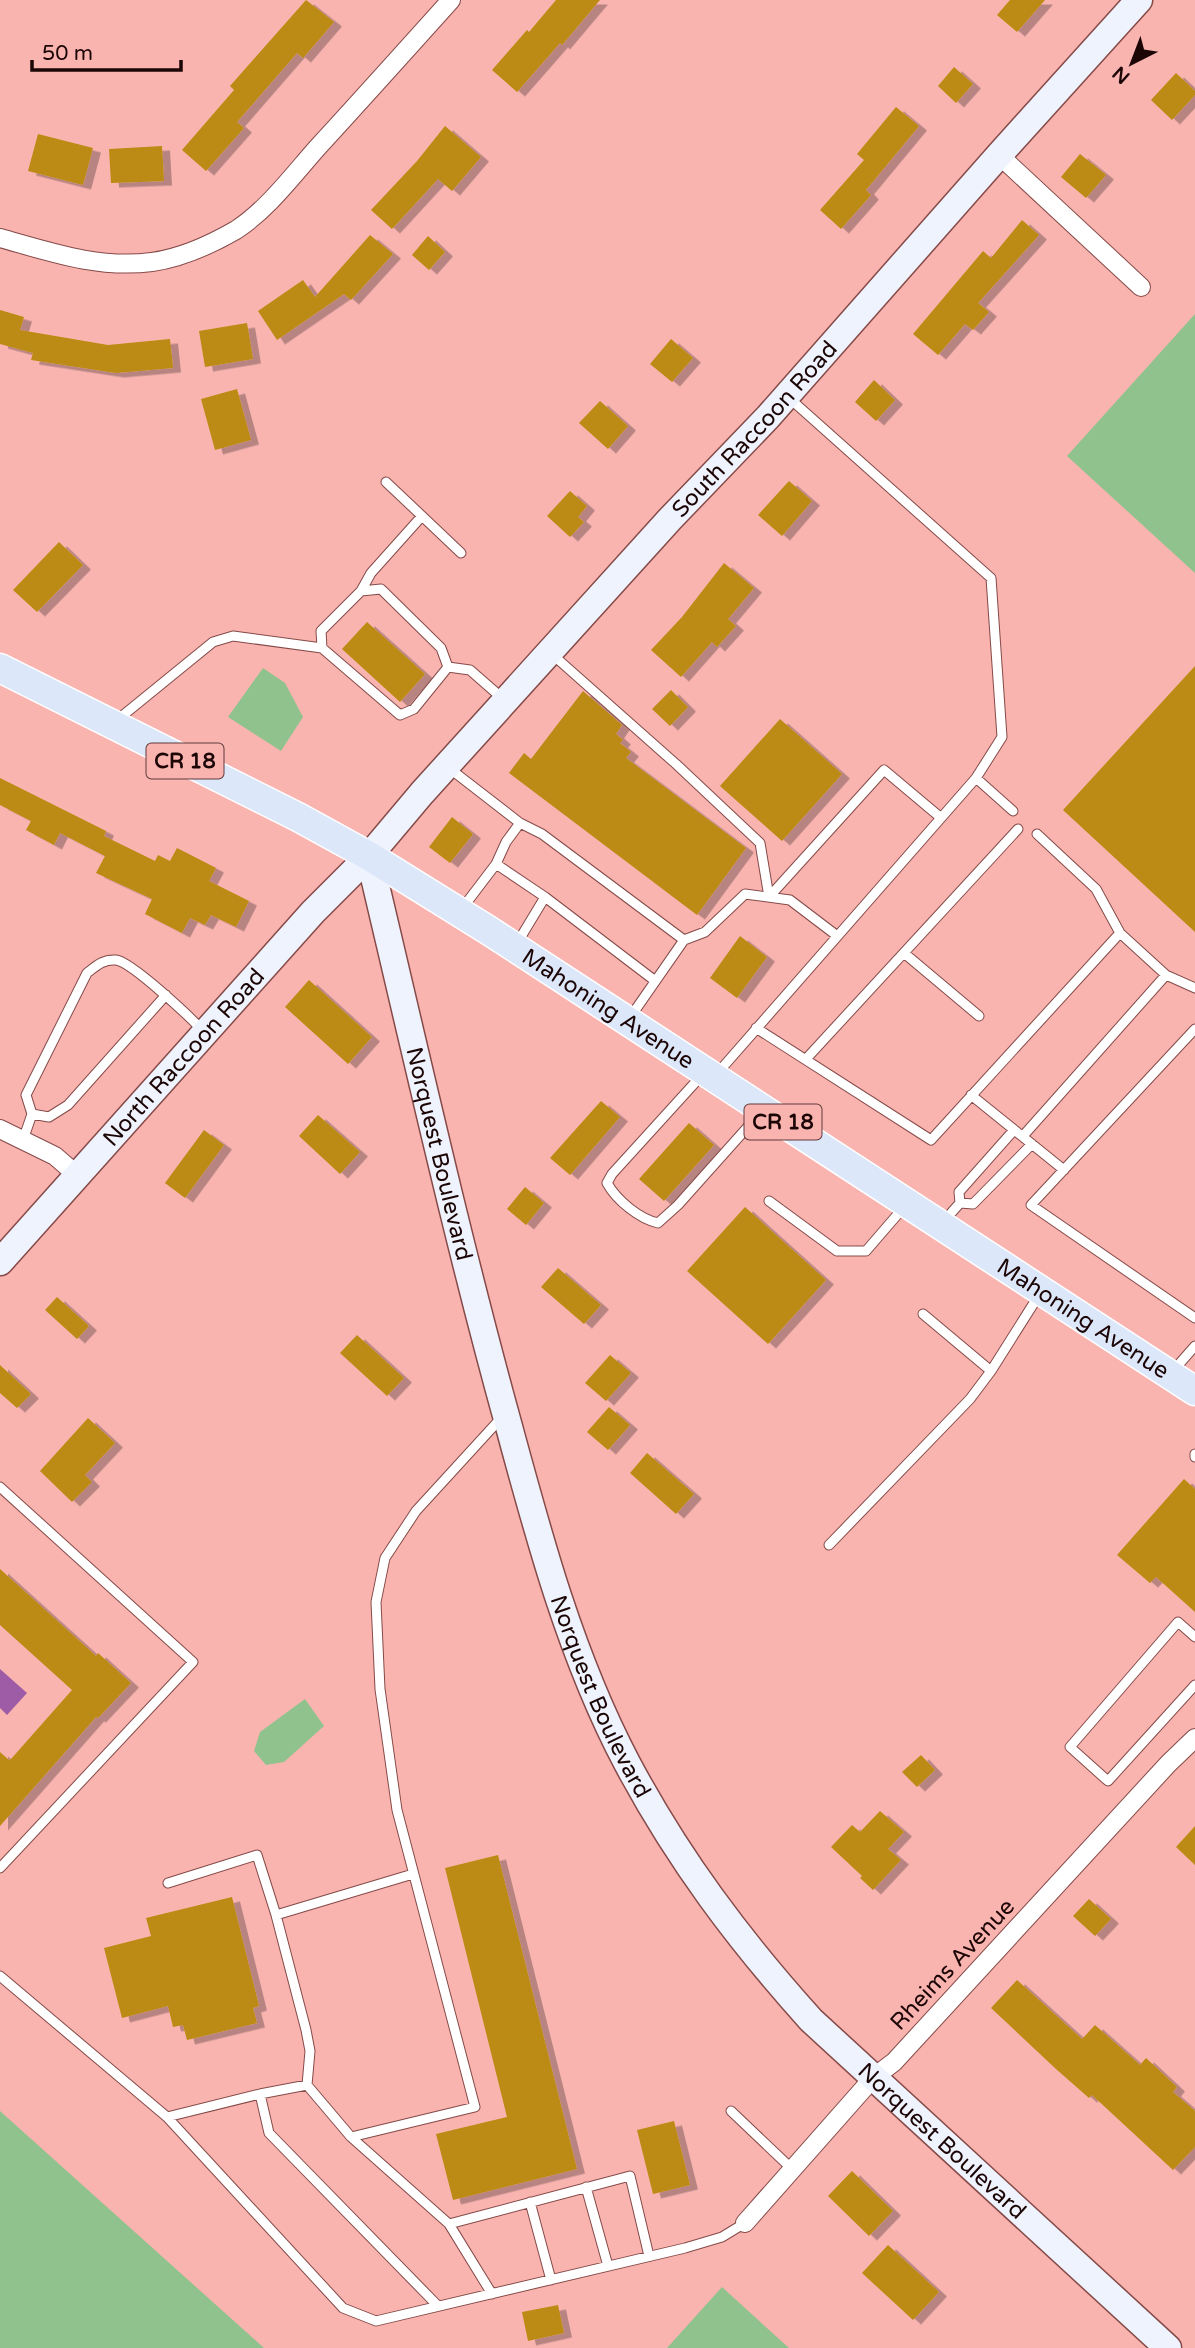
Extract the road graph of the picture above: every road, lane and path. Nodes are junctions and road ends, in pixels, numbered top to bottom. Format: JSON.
{"nodes":[{"id":1,"x":451,"y":0,"type":"edge"},
{"id":2,"x":1139,"y":0,"type":"edge"},
{"id":3,"x":999,"y":155,"type":"junction"},
{"id":4,"x":0,"y":238,"type":"edge"},
{"id":5,"x":1141,"y":287,"type":"dead end"},
{"id":6,"x":787,"y":396,"type":"junction"},
{"id":7,"x":386,"y":482,"type":"dead end"},
{"id":8,"x":422,"y":516,"type":"junction"},
{"id":9,"x":461,"y":553,"type":"dead end"},
{"id":10,"x":361,"y":591,"type":"junction"},
{"id":11,"x":322,"y":648,"type":"junction"},
{"id":12,"x":550,"y":652,"type":"junction"},
{"id":13,"x":449,"y":667,"type":"junction"},
{"id":14,"x":0,"y":668,"type":"edge"},
{"id":15,"x":505,"y":701,"type":"junction"},
{"id":16,"x":112,"y":724,"type":"junction"},
{"id":17,"x":446,"y":766,"type":"junction"},
{"id":18,"x":976,"y":778,"type":"junction"},
{"id":19,"x":1013,"y":811,"type":"dead end"},
{"id":20,"x":940,"y":817,"type":"junction"},
{"id":21,"x":520,"y":823,"type":"junction"},
{"id":22,"x":1018,"y":828,"type":"dead end"},
{"id":23,"x":1037,"y":834,"type":"dead end"},
{"id":24,"x":369,"y":856,"type":"junction"},
{"id":25,"x":496,"y":864,"type":"junction"},
{"id":26,"x":545,"y":897,"type":"junction"},
{"id":27,"x":769,"y":897,"type":"junction"},
{"id":28,"x":460,"y":912,"type":"junction"},
{"id":29,"x":1120,"y":933,"type":"junction"},
{"id":30,"x":836,"y":935,"type":"junction"},
{"id":31,"x":684,"y":940,"type":"junction"},
{"id":32,"x":515,"y":947,"type":"junction"},
{"id":33,"x":904,"y":953,"type":"junction"},
{"id":34,"x":1166,"y":975,"type":"junction"},
{"id":35,"x":654,"y":981,"type":"junction"},
{"id":36,"x":1195,"y":988,"type":"edge"},
{"id":37,"x":166,"y":995,"type":"junction"},
{"id":38,"x":979,"y":1016,"type":"dead end"},
{"id":39,"x":628,"y":1021,"type":"junction"},
{"id":40,"x":756,"y":1028,"type":"junction"},
{"id":41,"x":1195,"y":1028,"type":"edge"},
{"id":42,"x":205,"y":1033,"type":"junction"},
{"id":43,"x":806,"y":1059,"type":"junction"},
{"id":44,"x":710,"y":1074,"type":"junction"},
{"id":45,"x":971,"y":1095,"type":"junction"},
{"id":46,"x":764,"y":1110,"type":"junction"},
{"id":47,"x":32,"y":1114,"type":"junction"},
{"id":48,"x":0,"y":1129,"type":"edge"},
{"id":49,"x":1014,"y":1130,"type":"junction"},
{"id":50,"x":1023,"y":1136,"type":"junction"},
{"id":51,"x":23,"y":1140,"type":"junction"},
{"id":52,"x":1031,"y":1144,"type":"junction"},
{"id":53,"x":1064,"y":1170,"type":"junction"},
{"id":54,"x":78,"y":1176,"type":"junction"},
{"id":55,"x":769,"y":1201,"type":"dead end"},
{"id":56,"x":908,"y":1203,"type":"junction"},
{"id":57,"x":960,"y":1203,"type":"junction"},
{"id":58,"x":941,"y":1225,"type":"junction"},
{"id":59,"x":4,"y":1252,"type":"edge"},
{"id":60,"x":1041,"y":1290,"type":"junction"},
{"id":61,"x":923,"y":1314,"type":"dead end"},
{"id":62,"x":1195,"y":1318,"type":"edge"},
{"id":63,"x":1195,"y":1346,"type":"edge"},
{"id":64,"x":991,"y":1371,"type":"junction"},
{"id":65,"x":1170,"y":1374,"type":"junction"},
{"id":66,"x":1195,"y":1391,"type":"edge"},
{"id":67,"x":505,"y":1413,"type":"junction"},
{"id":68,"x":0,"y":1487,"type":"edge"},
{"id":69,"x":829,"y":1545,"type":"dead end"},
{"id":70,"x":1195,"y":1637,"type":"edge"},
{"id":71,"x":1195,"y":1685,"type":"edge"},
{"id":72,"x":1195,"y":1738,"type":"edge"},
{"id":73,"x":0,"y":1867,"type":"edge"},
{"id":74,"x":413,"y":1874,"type":"junction"},
{"id":75,"x":168,"y":1883,"type":"dead end"},
{"id":76,"x":276,"y":1915,"type":"junction"},
{"id":77,"x":0,"y":1976,"type":"edge"},
{"id":78,"x":873,"y":2078,"type":"junction"},
{"id":79,"x":307,"y":2085,"type":"junction"},
{"id":80,"x":260,"y":2094,"type":"junction"},
{"id":81,"x":732,"y":2111,"type":"dead end"},
{"id":82,"x":167,"y":2117,"type":"junction"},
{"id":83,"x":351,"y":2137,"type":"junction"},
{"id":84,"x":792,"y":2169,"type":"junction"},
{"id":85,"x":586,"y":2187,"type":"junction"},
{"id":86,"x":530,"y":2202,"type":"junction"},
{"id":87,"x":745,"y":2223,"type":"joint"},
{"id":88,"x":449,"y":2224,"type":"junction"},
{"id":89,"x":649,"y":2256,"type":"junction"},
{"id":90,"x":608,"y":2266,"type":"junction"},
{"id":91,"x":551,"y":2280,"type":"junction"},
{"id":92,"x":492,"y":2294,"type":"junction"},
{"id":93,"x":438,"y":2306,"type":"junction"},
{"id":94,"x":1168,"y":2348,"type":"edge"}],
"edges":[{"from":1,"to":4,"type":"street"},
{"from":2,"to":3,"type":"street","name":"South Raccoon Road"},
{"from":3,"to":5,"type":"street"},
{"from":3,"to":6,"type":"street","name":"South Raccoon Road"},
{"from":6,"to":12,"type":"street","name":"South Raccoon Road"},
{"from":6,"to":18,"type":"lane"},
{"from":7,"to":8,"type":"lane"},
{"from":8,"to":9,"type":"lane"},
{"from":8,"to":10,"type":"lane"},
{"from":10,"to":11,"type":"lane"},
{"from":10,"to":13,"type":"lane"},
{"from":11,"to":13,"type":"lane"},
{"from":11,"to":16,"type":"lane"},
{"from":12,"to":15,"type":"street","name":"South Raccoon Road"},
{"from":12,"to":27,"type":"lane"},
{"from":13,"to":15,"type":"lane"},
{"from":14,"to":16,"type":"main road","name":"Mahoning Avenue","number":"CR 18"},
{"from":15,"to":17,"type":"street","name":"South Raccoon Road"},
{"from":16,"to":24,"type":"main road","name":"Mahoning Avenue","number":"CR 18"},
{"from":17,"to":21,"type":"lane"},
{"from":17,"to":24,"type":"street","name":"South Raccoon Road"},
{"from":18,"to":19,"type":"lane"},
{"from":18,"to":20,"type":"lane"},
{"from":20,"to":27,"type":"lane"},
{"from":20,"to":30,"type":"lane"},
{"from":21,"to":25,"type":"lane"},
{"from":21,"to":31,"type":"lane"},
{"from":22,"to":33,"type":"lane"},
{"from":23,"to":29,"type":"lane"},
{"from":24,"to":28,"type":"main road","name":"Mahoning Avenue","number":"CR 18"},
{"from":24,"to":42,"type":"street","name":"North Raccoon Road"},
{"from":24,"to":67,"type":"street","name":"Norquest Boulevard"},
{"from":25,"to":26,"type":"lane"},
{"from":25,"to":28,"type":"lane"},
{"from":26,"to":32,"type":"lane"},
{"from":26,"to":35,"type":"lane"},
{"from":27,"to":30,"type":"lane"},
{"from":27,"to":31,"type":"lane"},
{"from":28,"to":32,"type":"main road","name":"Mahoning Avenue","number":"CR 18"},
{"from":29,"to":34,"type":"lane"},
{"from":29,"to":45,"type":"lane"},
{"from":30,"to":40,"type":"lane"},
{"from":31,"to":35,"type":"lane"},
{"from":32,"to":39,"type":"main road","name":"Mahoning Avenue","number":"CR 18"},
{"from":33,"to":38,"type":"lane"},
{"from":33,"to":43,"type":"lane"},
{"from":34,"to":36,"type":"lane"},
{"from":34,"to":50,"type":"lane"},
{"from":35,"to":39,"type":"lane"},
{"from":37,"to":42,"type":"lane"},
{"from":37,"to":47,"type":"lane"},
{"from":37,"to":47,"type":"lane"},
{"from":39,"to":44,"type":"main road","name":"Mahoning Avenue","number":"CR 18"},
{"from":40,"to":43,"type":"lane"},
{"from":40,"to":44,"type":"lane"},
{"from":41,"to":53,"type":"lane"},
{"from":42,"to":54,"type":"street","name":"North Raccoon Road"},
{"from":43,"to":45,"type":"lane"},
{"from":44,"to":46,"type":"main road","name":"Mahoning Avenue","number":"CR 18"},
{"from":44,"to":46,"type":"lane"},
{"from":45,"to":49,"type":"lane"},
{"from":46,"to":56,"type":"main road","name":"Mahoning Avenue","number":"CR 18"},
{"from":47,"to":51,"type":"lane"},
{"from":48,"to":51,"type":"street"},
{"from":49,"to":50,"type":"lane"},
{"from":49,"to":57,"type":"lane"},
{"from":50,"to":52,"type":"lane"},
{"from":51,"to":54,"type":"street"},
{"from":52,"to":53,"type":"lane"},
{"from":52,"to":57,"type":"lane"},
{"from":53,"to":62,"type":"lane"},
{"from":54,"to":59,"type":"street","name":"North Raccoon Road"},
{"from":55,"to":56,"type":"lane"},
{"from":56,"to":58,"type":"main road","name":"Mahoning Avenue","number":"CR 18"},
{"from":57,"to":58,"type":"lane"},
{"from":58,"to":60,"type":"main road","name":"Mahoning Avenue","number":"CR 18"},
{"from":60,"to":64,"type":"lane"},
{"from":60,"to":65,"type":"main road","name":"Mahoning Avenue","number":"CR 18"},
{"from":61,"to":64,"type":"lane"},
{"from":63,"to":65,"type":"lane"},
{"from":64,"to":69,"type":"lane"},
{"from":65,"to":66,"type":"main road","name":"Mahoning Avenue","number":"CR 18"},
{"from":67,"to":74,"type":"lane"},
{"from":67,"to":78,"type":"street","name":"Norquest Boulevard"},
{"from":68,"to":73,"type":"lane"},
{"from":70,"to":71,"type":"lane"},
{"from":72,"to":78,"type":"street","name":"Rheims Avenue"},
{"from":74,"to":76,"type":"lane"},
{"from":74,"to":83,"type":"lane"},
{"from":75,"to":76,"type":"lane"},
{"from":76,"to":79,"type":"lane"},
{"from":77,"to":82,"type":"lane"},
{"from":78,"to":84,"type":"street","name":"Rheims Avenue"},
{"from":78,"to":94,"type":"street","name":"Norquest Boulevard"},
{"from":79,"to":80,"type":"lane"},
{"from":79,"to":83,"type":"lane"},
{"from":80,"to":82,"type":"lane"},
{"from":80,"to":93,"type":"lane"},
{"from":81,"to":84,"type":"lane"},
{"from":82,"to":93,"type":"lane"},
{"from":83,"to":88,"type":"lane"},
{"from":84,"to":87,"type":"street","name":"Rheims Avenue"},
{"from":85,"to":86,"type":"lane"},
{"from":85,"to":89,"type":"lane"},
{"from":85,"to":90,"type":"lane"},
{"from":86,"to":88,"type":"lane"},
{"from":86,"to":91,"type":"lane"},
{"from":87,"to":89,"type":"lane"},
{"from":88,"to":92,"type":"lane"},
{"from":89,"to":90,"type":"lane"},
{"from":90,"to":91,"type":"lane"},
{"from":91,"to":92,"type":"lane"},
{"from":92,"to":93,"type":"lane"}]}
